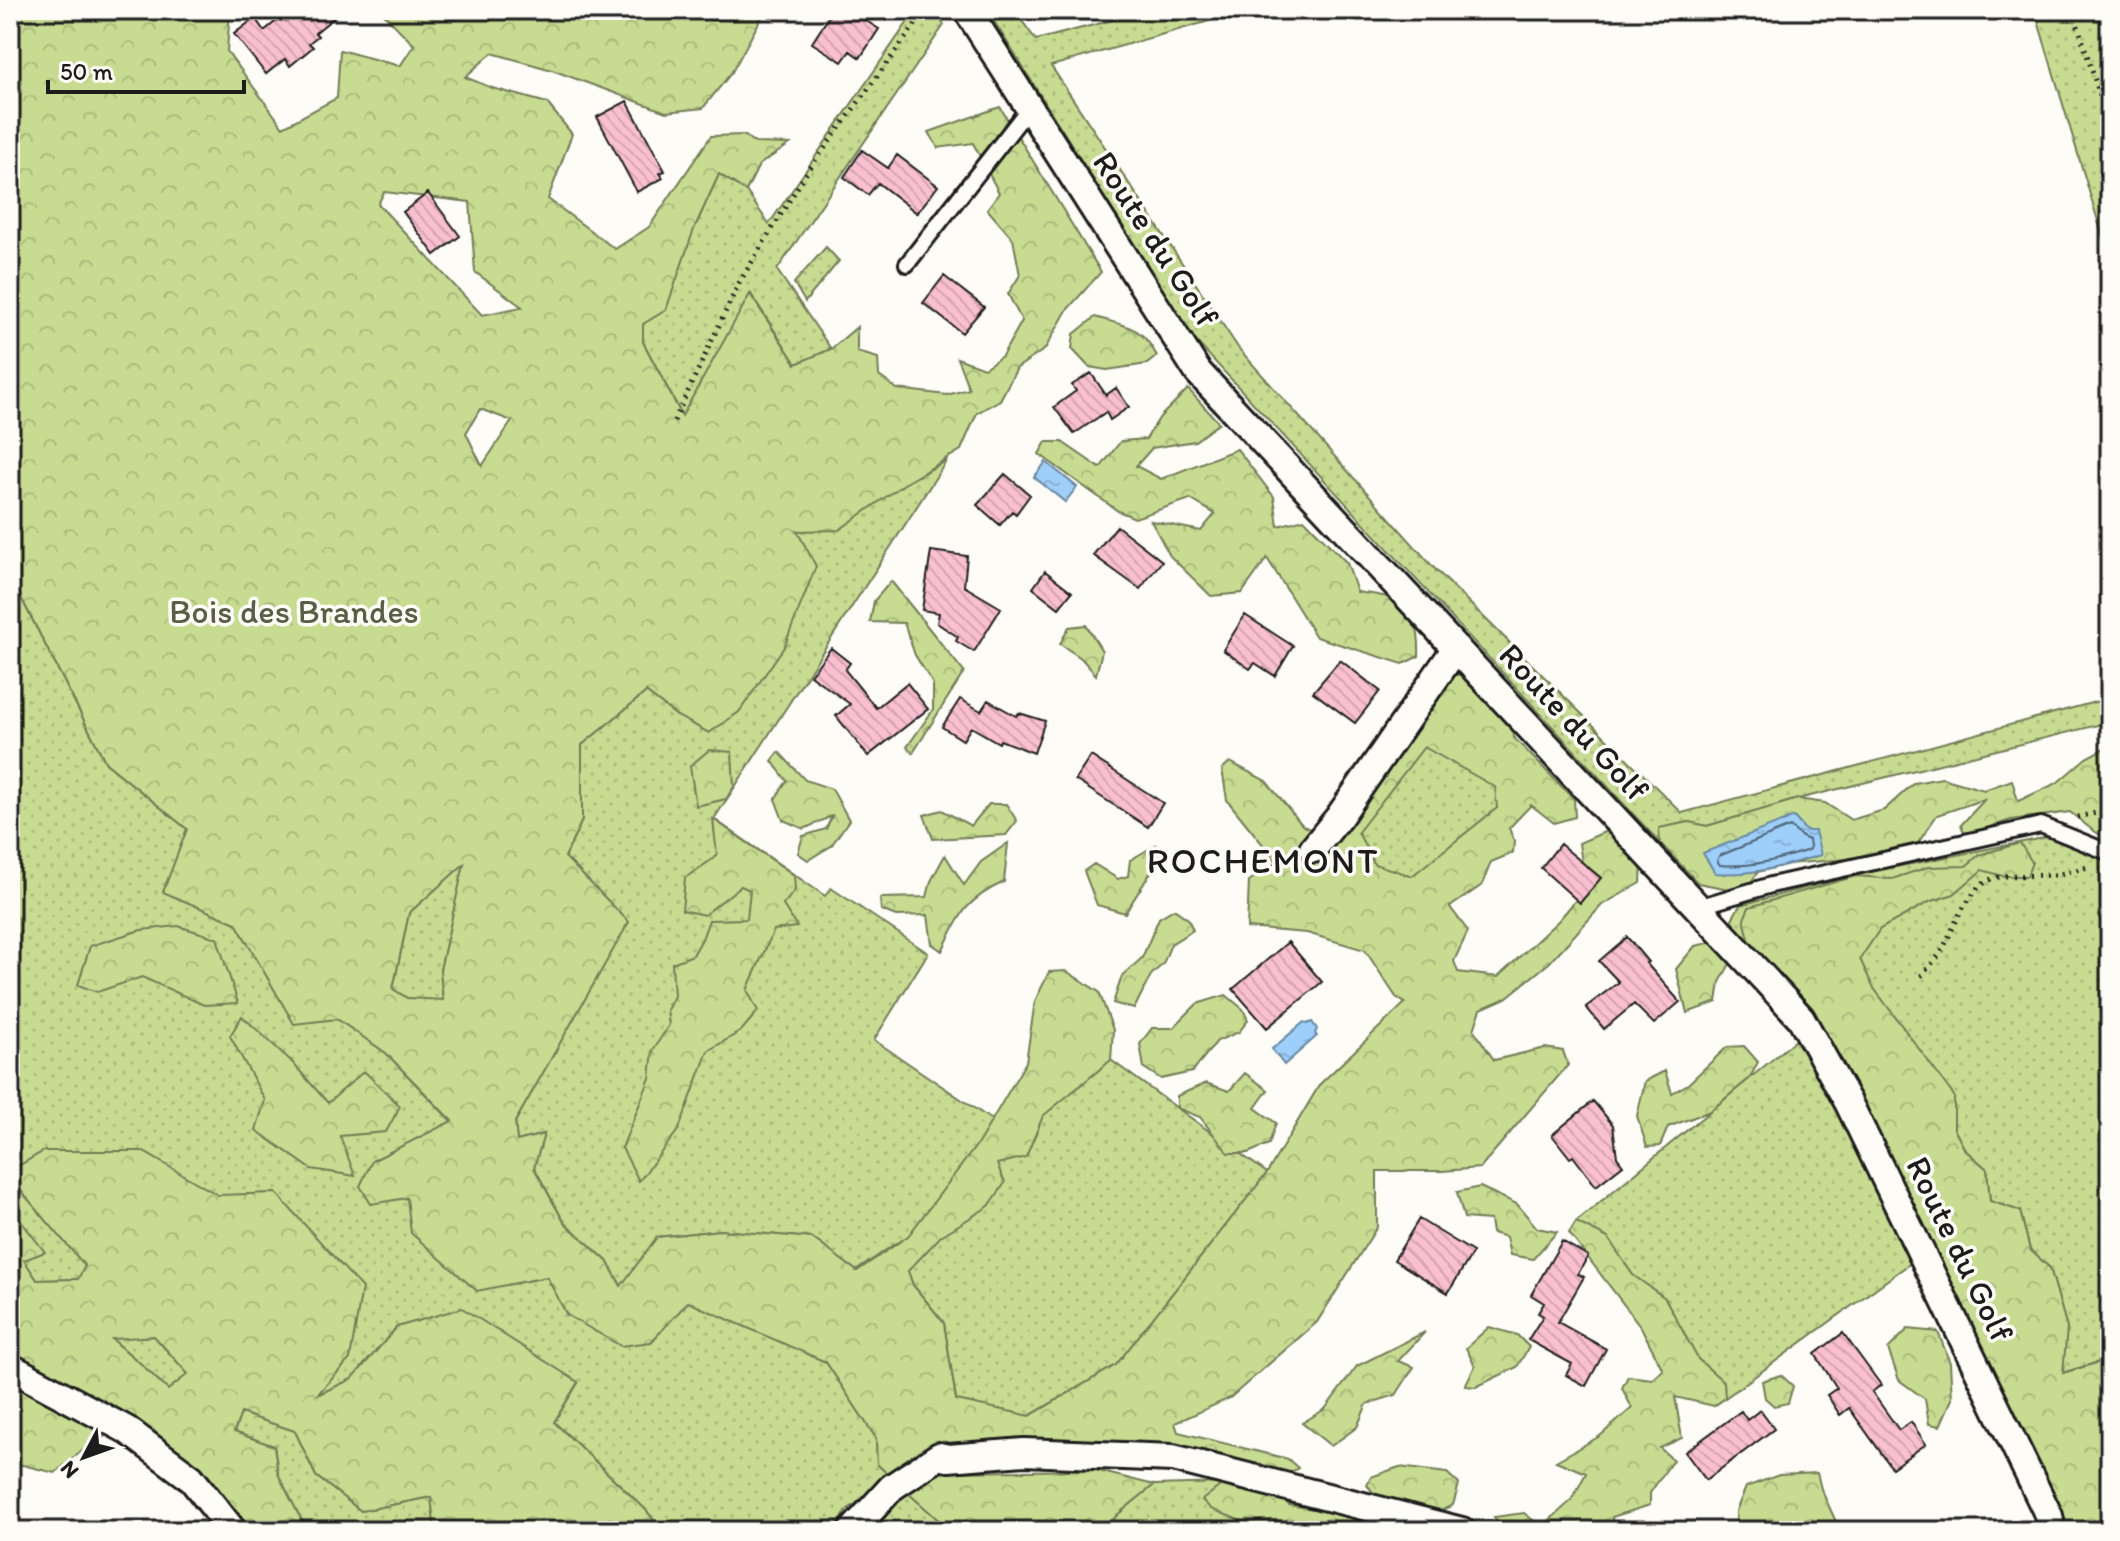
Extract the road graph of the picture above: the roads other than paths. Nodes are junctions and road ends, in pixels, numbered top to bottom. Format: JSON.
{"nodes":[{"id":1,"x":967,"y":10,"type":"edge"},
{"id":2,"x":1029,"y":108,"type":"junction"},
{"id":3,"x":907,"y":264,"type":"dead end"},
{"id":4,"x":1456,"y":648,"type":"junction"},
{"id":5,"x":1313,"y":849,"type":"dead end"},
{"id":6,"x":2105,"y":857,"type":"edge"},
{"id":7,"x":1698,"y":907,"type":"junction"},
{"id":8,"x":10,"y":1367,"type":"edge"},
{"id":9,"x":233,"y":1531,"type":"edge"},
{"id":10,"x":852,"y":1531,"type":"edge"},
{"id":11,"x":1462,"y":1531,"type":"edge"},
{"id":12,"x":2052,"y":1531,"type":"edge"}],
"edges":[{"from":1,"to":2,"type":"street","name":"Route du Golf"},
{"from":2,"to":3,"type":"lane"},
{"from":2,"to":4,"type":"street","name":"Route du Golf"},
{"from":4,"to":5,"type":"street"},
{"from":4,"to":7,"type":"street","name":"Route du Golf"},
{"from":6,"to":7,"type":"lane"},
{"from":7,"to":12,"type":"street","name":"Route du Golf"},
{"from":8,"to":9,"type":"street"},
{"from":10,"to":11,"type":"street"}]}
